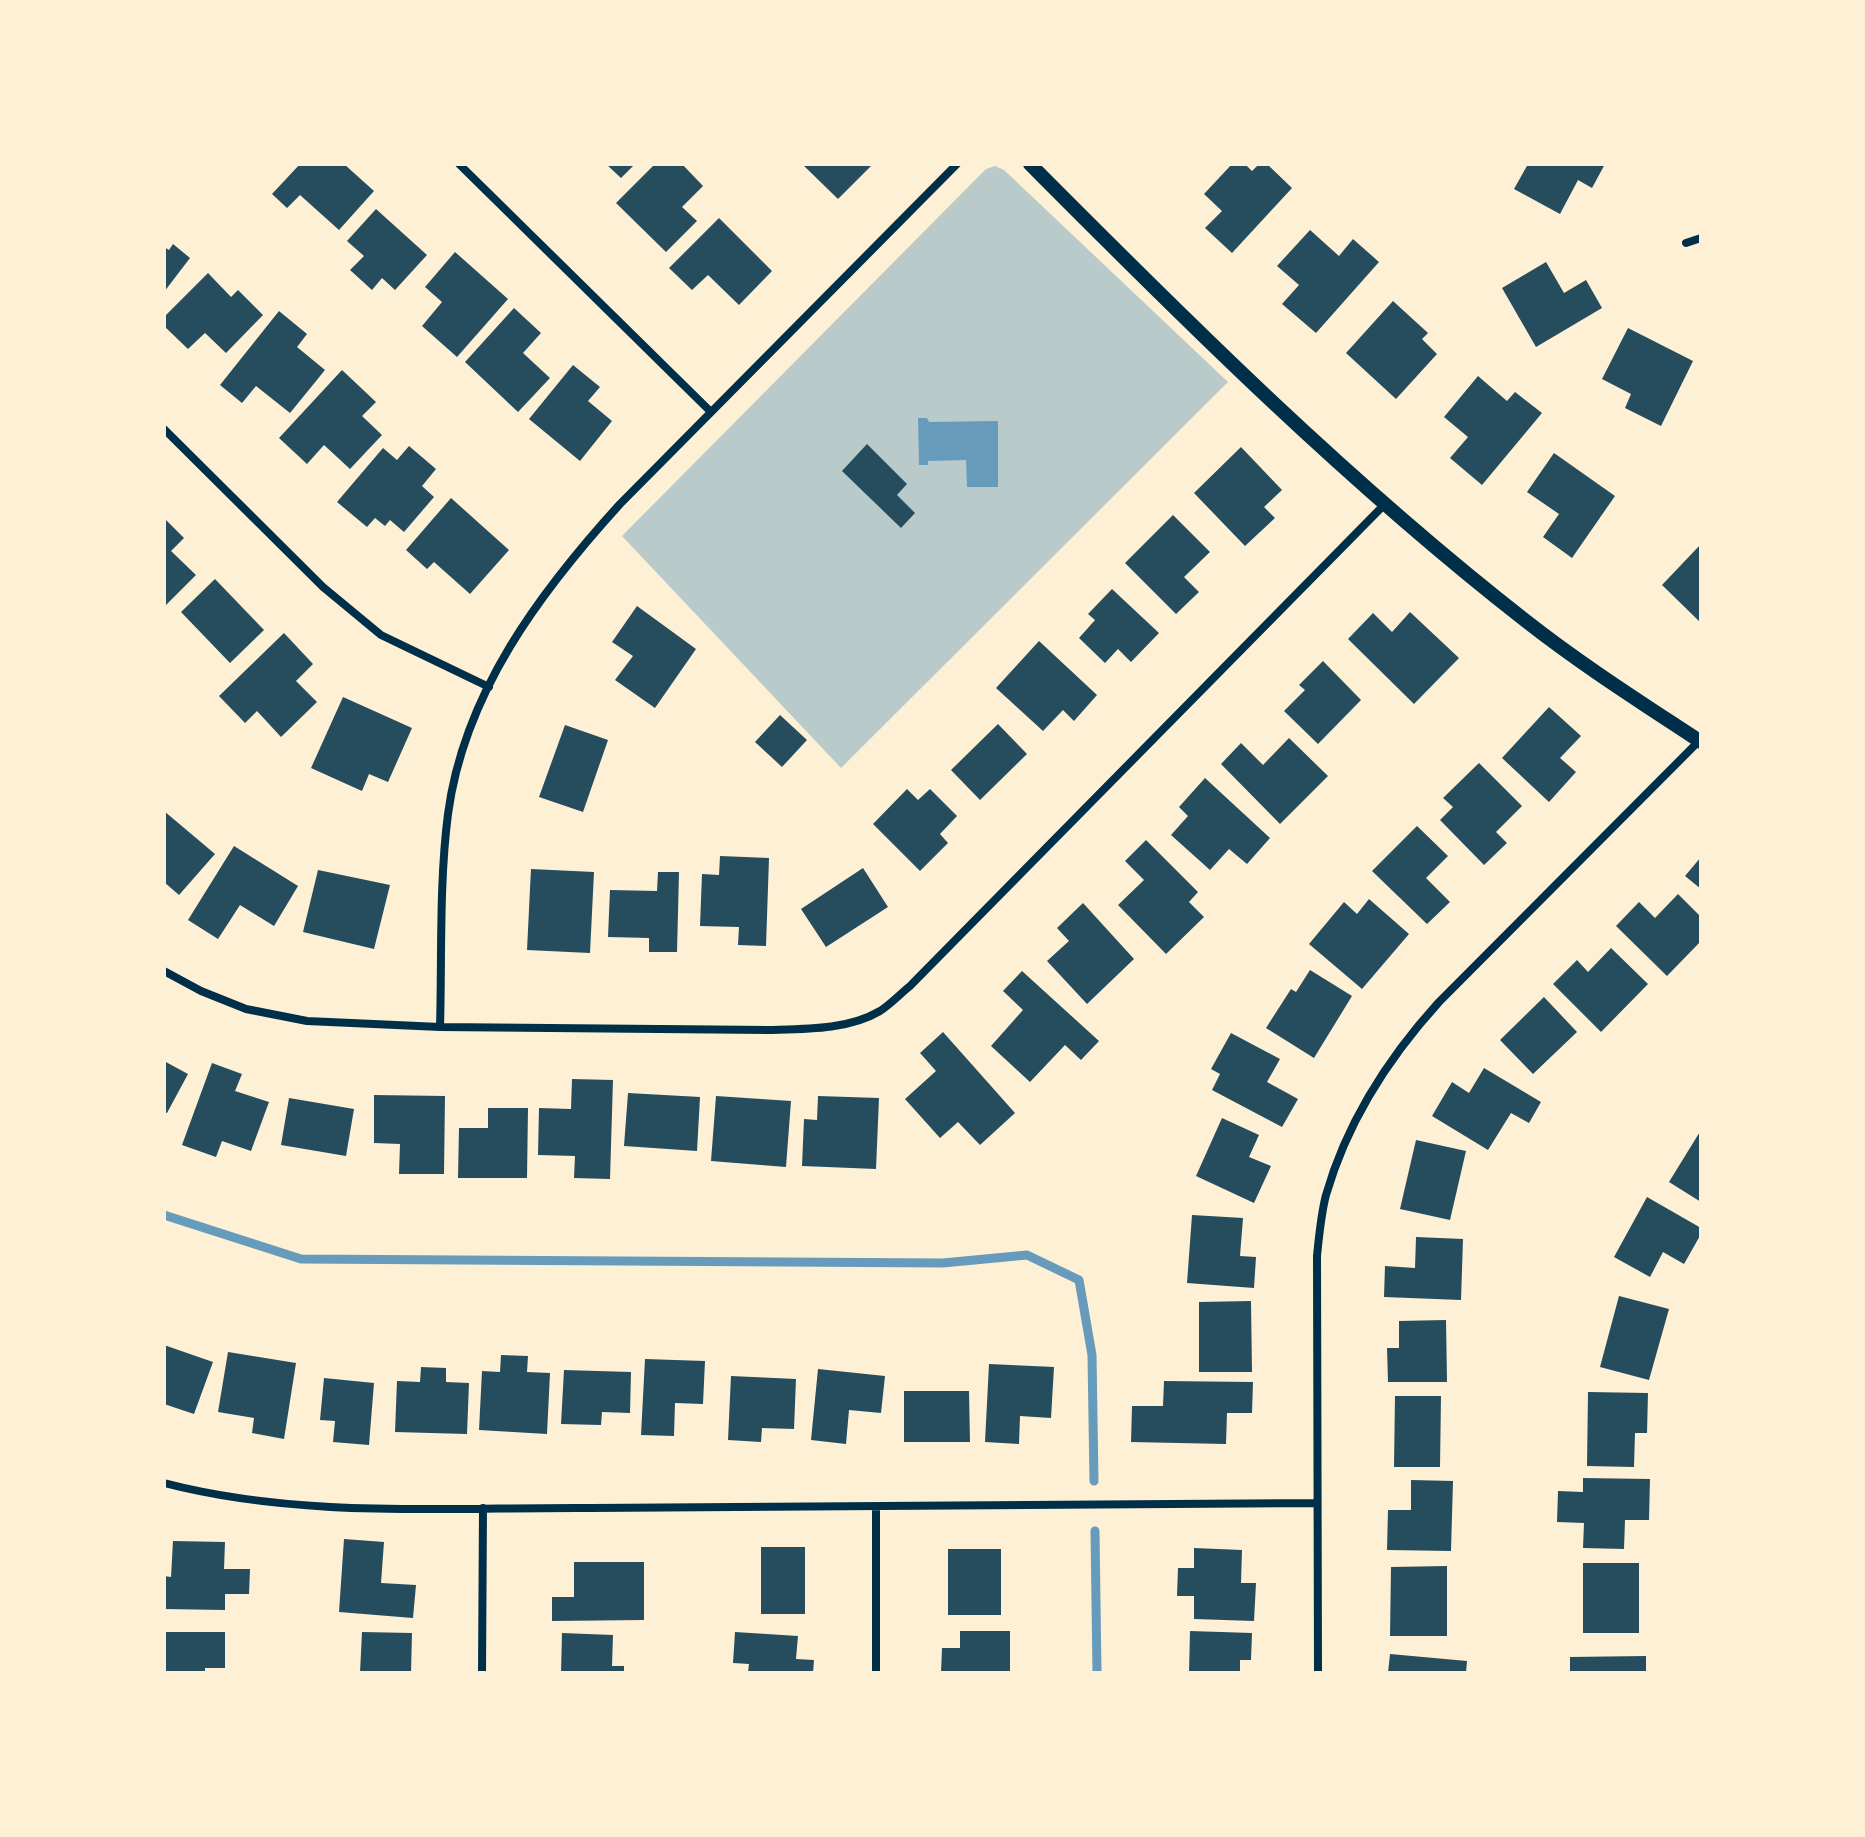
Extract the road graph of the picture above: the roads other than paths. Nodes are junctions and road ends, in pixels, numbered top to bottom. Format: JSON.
{"nodes":[{"id":1,"x":459,"y":164,"type":"edge"},
{"id":2,"x":957,"y":164,"type":"edge"},
{"id":3,"x":1030,"y":164,"type":"edge"},
{"id":4,"x":1701,"y":238,"type":"edge"},
{"id":5,"x":1686,"y":243,"type":"dead end"},
{"id":6,"x":711,"y":412,"type":"junction"},
{"id":7,"x":164,"y":429,"type":"edge"},
{"id":8,"x":1385,"y":504,"type":"junction"},
{"id":9,"x":489,"y":687,"type":"junction"},
{"id":10,"x":1700,"y":741,"type":"edge"},
{"id":11,"x":164,"y":971,"type":"edge"},
{"id":12,"x":440,"y":1027,"type":"junction"},
{"id":13,"x":164,"y":1483,"type":"edge"},
{"id":14,"x":1317,"y":1503,"type":"junction"},
{"id":15,"x":483,"y":1508,"type":"junction"},
{"id":16,"x":876,"y":1509,"type":"junction"},
{"id":17,"x":482,"y":1673,"type":"edge"},
{"id":18,"x":876,"y":1673,"type":"edge"},
{"id":19,"x":1318,"y":1673,"type":"edge"}],
"edges":[{"from":1,"to":6,"type":"street"},
{"from":2,"to":6,"type":"street"},
{"from":3,"to":8,"type":"street"},
{"from":4,"to":5,"type":"street"},
{"from":6,"to":9,"type":"street"},
{"from":7,"to":9,"type":"street"},
{"from":8,"to":10,"type":"street"},
{"from":8,"to":12,"type":"street"},
{"from":9,"to":12,"type":"street"},
{"from":10,"to":14,"type":"street"},
{"from":11,"to":12,"type":"street"},
{"from":13,"to":15,"type":"street"},
{"from":14,"to":16,"type":"street"},
{"from":14,"to":19,"type":"street"},
{"from":15,"to":16,"type":"street"},
{"from":15,"to":17,"type":"street"},
{"from":16,"to":18,"type":"street"}]}
